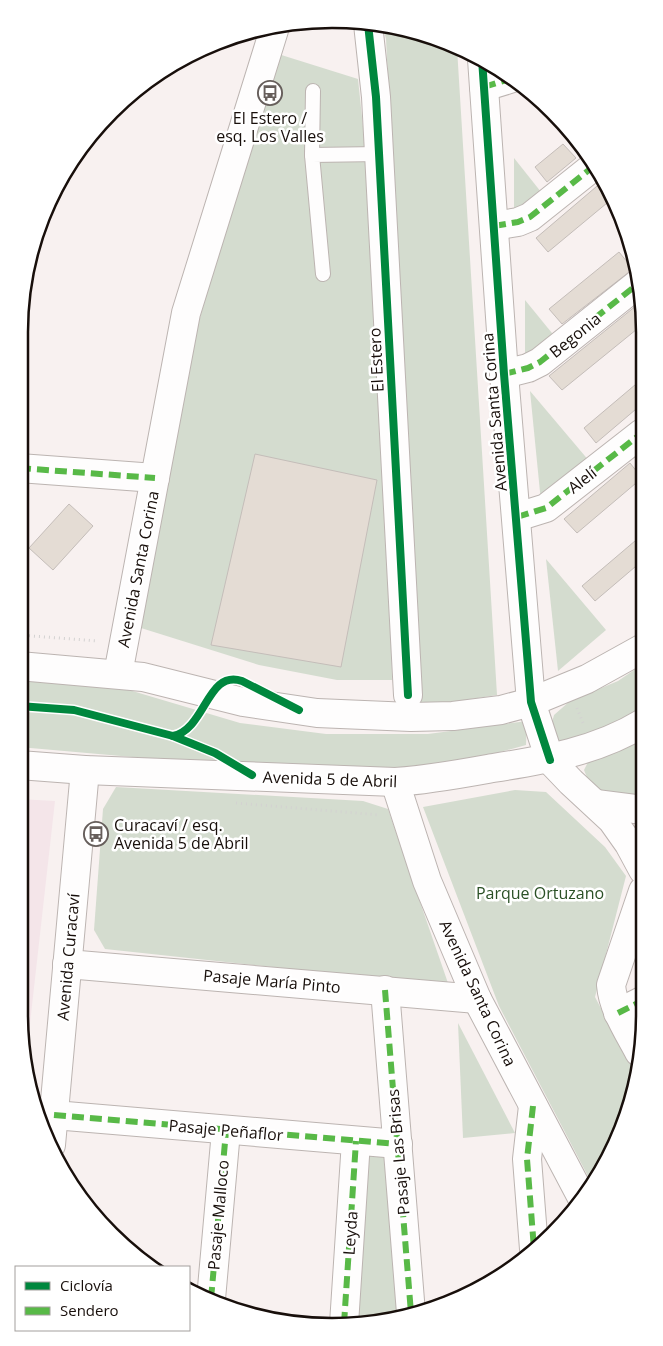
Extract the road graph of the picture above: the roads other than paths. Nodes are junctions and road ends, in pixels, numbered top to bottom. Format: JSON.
{"nodes":[{"id":1,"x":369,"y":30,"type":"edge"},
{"id":2,"x":273,"y":33,"type":"edge"},
{"id":3,"x":483,"y":67,"type":"edge"},
{"id":4,"x":503,"y":81,"type":"edge"},
{"id":5,"x":484,"y":87,"type":"junction"},
{"id":6,"x":313,"y":90,"type":"dead end"},
{"id":7,"x":379,"y":154,"type":"junction"},
{"id":8,"x":312,"y":155,"type":"junction"},
{"id":9,"x":589,"y":170,"type":"edge"},
{"id":10,"x":494,"y":226,"type":"junction"},
{"id":11,"x":323,"y":274,"type":"dead end"},
{"id":12,"x":633,"y":289,"type":"edge"},
{"id":13,"x":504,"y":374,"type":"junction"},
{"id":14,"x":636,"y":438,"type":"edge"},
{"id":15,"x":28,"y":469,"type":"edge"},
{"id":16,"x":155,"y":478,"type":"junction"},
{"id":17,"x":517,"y":517,"type":"junction"},
{"id":18,"x":636,"y":651,"type":"edge"},
{"id":19,"x":28,"y":667,"type":"edge"},
{"id":20,"x":118,"y":674,"type":"junction"},
{"id":21,"x":408,"y":695,"type":"dead end"},
{"id":22,"x":531,"y":702,"type":"junction"},
{"id":23,"x":636,"y":726,"type":"edge"},
{"id":24,"x":550,"y":760,"type":"junction"},
{"id":25,"x":28,"y":766,"type":"edge"},
{"id":26,"x":85,"y":770,"type":"junction"},
{"id":27,"x":395,"y":782,"type":"junction"},
{"id":28,"x":596,"y":804,"type":"junction"},
{"id":29,"x":636,"y":809,"type":"edge"},
{"id":30,"x":636,"y":857,"type":"edge"},
{"id":31,"x":636,"y":912,"type":"edge"},
{"id":32,"x":67,"y":964,"type":"junction"},
{"id":33,"x":386,"y":990,"type":"junction"},
{"id":34,"x":478,"y":999,"type":"junction"},
{"id":35,"x":636,"y":1004,"type":"edge"},
{"id":36,"x":618,"y":1014,"type":"junction"},
{"id":37,"x":634,"y":1043,"type":"edge"},
{"id":38,"x":533,"y":1106,"type":"junction"},
{"id":39,"x":54,"y":1115,"type":"junction"},
{"id":40,"x":226,"y":1131,"type":"junction"},
{"id":41,"x":52,"y":1134,"type":"edge"},
{"id":42,"x":356,"y":1141,"type":"junction"},
{"id":43,"x":398,"y":1144,"type":"junction"},
{"id":44,"x":579,"y":1191,"type":"edge"},
{"id":45,"x":533,"y":1242,"type":"edge"},
{"id":46,"x":211,"y":1293,"type":"edge"},
{"id":47,"x":411,"y":1308,"type":"edge"},
{"id":48,"x":344,"y":1318,"type":"edge"}],
"edges":[{"from":1,"to":7,"type":"street","name":"El Estero"},
{"from":2,"to":16,"type":"street","name":"Avenida Santa Corina"},
{"from":3,"to":5,"type":"street","name":"Avenida Santa Corina"},
{"from":4,"to":5,"type":"street"},
{"from":5,"to":10,"type":"street","name":"Avenida Santa Corina"},
{"from":6,"to":8,"type":"lane"},
{"from":7,"to":8,"type":"lane"},
{"from":7,"to":21,"type":"street","name":"El Estero"},
{"from":8,"to":11,"type":"lane"},
{"from":9,"to":10,"type":"street"},
{"from":10,"to":13,"type":"street","name":"Avenida Santa Corina"},
{"from":12,"to":13,"type":"street","name":"Begonia"},
{"from":13,"to":17,"type":"street","name":"Avenida Santa Corina"},
{"from":14,"to":17,"type":"street","name":"Alelí"},
{"from":15,"to":16,"type":"street"},
{"from":16,"to":20,"type":"street","name":"Avenida Santa Corina"},
{"from":17,"to":22,"type":"street","name":"Avenida Santa Corina"},
{"from":18,"to":22,"type":"street"},
{"from":19,"to":20,"type":"street"},
{"from":20,"to":22,"type":"street"},
{"from":22,"to":24,"type":"street","name":"Avenida Santa Corina"},
{"from":23,"to":24,"type":"street","name":"Avenida 5 de Abril"},
{"from":24,"to":27,"type":"street","name":"Avenida 5 de Abril"},
{"from":24,"to":28,"type":"street"},
{"from":25,"to":26,"type":"street","name":"Avenida 5 de Abril"},
{"from":26,"to":27,"type":"street","name":"Avenida 5 de Abril"},
{"from":26,"to":32,"type":"street","name":"Avenida Curacaví"},
{"from":27,"to":34,"type":"street","name":"Avenida Santa Corina"},
{"from":28,"to":29,"type":"street"},
{"from":28,"to":30,"type":"street"},
{"from":31,"to":36,"type":"street"},
{"from":32,"to":33,"type":"street","name":"Pasaje María Pinto"},
{"from":32,"to":39,"type":"street","name":"Avenida Curacaví"},
{"from":33,"to":34,"type":"street","name":"Pasaje María Pinto"},
{"from":33,"to":43,"type":"street","name":"Pasaje Las Brisas"},
{"from":34,"to":38,"type":"street","name":"Avenida Santa Corina"},
{"from":35,"to":36,"type":"street"},
{"from":36,"to":37,"type":"street"},
{"from":38,"to":44,"type":"street","name":"Avenida Santa Corina"},
{"from":38,"to":45,"type":"street"},
{"from":39,"to":40,"type":"street","name":"Pasaje Peñaflor"},
{"from":39,"to":41,"type":"street","name":"Avenida Curacaví"},
{"from":40,"to":42,"type":"street","name":"Pasaje Peñaflor"},
{"from":40,"to":46,"type":"street","name":"Pasaje Malloco"},
{"from":42,"to":43,"type":"street","name":"Pasaje Peñaflor"},
{"from":42,"to":48,"type":"street","name":"Leyda"},
{"from":43,"to":47,"type":"street","name":"Pasaje Las Brisas"}]}
